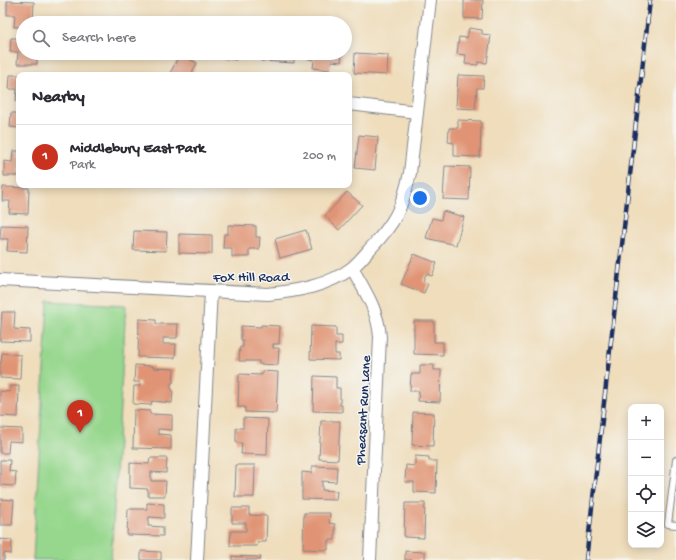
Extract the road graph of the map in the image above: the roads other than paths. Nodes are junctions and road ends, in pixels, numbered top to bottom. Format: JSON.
{"nodes":[{"id":1,"x":430,"y":0,"type":"edge"},
{"id":2,"x":352,"y":104,"type":"edge"},
{"id":3,"x":417,"y":112,"type":"junction"},
{"id":4,"x":352,"y":268,"type":"junction"},
{"id":5,"x":0,"y":280,"type":"edge"},
{"id":6,"x":211,"y":291,"type":"junction"},
{"id":7,"x":676,"y":460,"type":"edge"},
{"id":8,"x":676,"y":524,"type":"edge"},
{"id":9,"x":197,"y":560,"type":"edge"},
{"id":10,"x":370,"y":560,"type":"edge"}],
"edges":[{"from":1,"to":3,"type":"street","name":"Fox Hill Road"},
{"from":2,"to":3,"type":"street"},
{"from":3,"to":4,"type":"street","name":"Fox Hill Road"},
{"from":4,"to":6,"type":"street","name":"Fox Hill Road"},
{"from":4,"to":10,"type":"street","name":"Pheasant Run Lane"},
{"from":5,"to":6,"type":"street","name":"Fox Hill Road"},
{"from":6,"to":9,"type":"street"},
{"from":7,"to":8,"type":"lane"}]}
